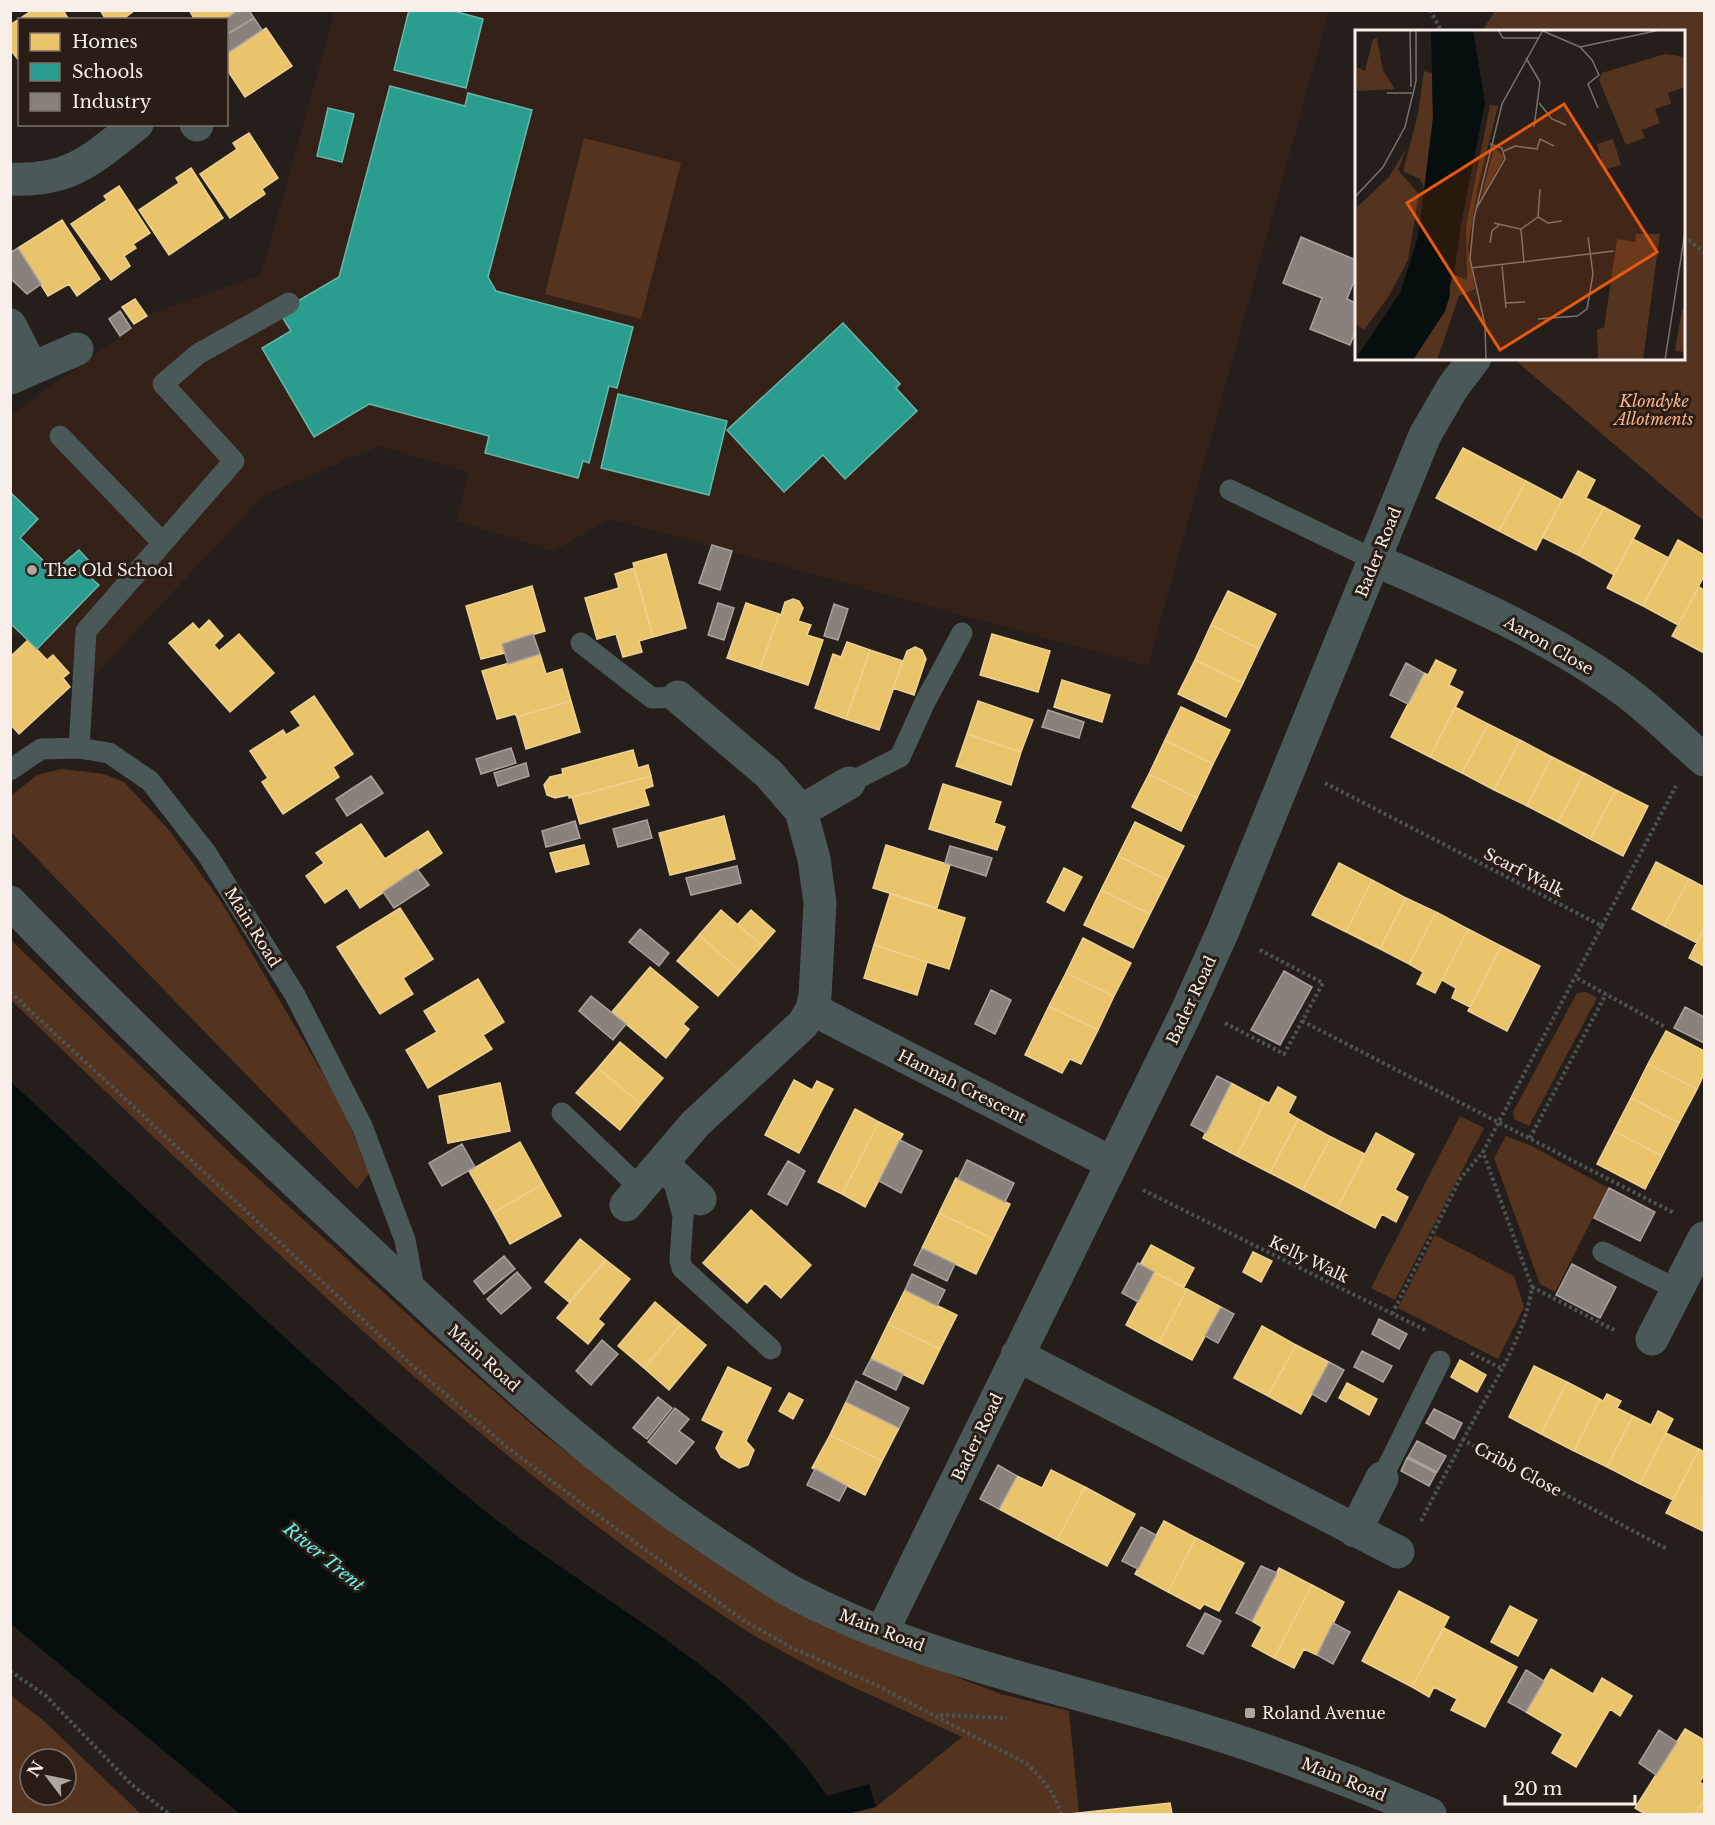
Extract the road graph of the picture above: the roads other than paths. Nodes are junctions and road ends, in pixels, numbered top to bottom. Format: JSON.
{"nodes":[{"id":1,"x":134,"y":126,"type":"edge"},
{"id":2,"x":10,"y":179,"type":"edge"},
{"id":3,"x":289,"y":303,"type":"dead end"},
{"id":4,"x":10,"y":325,"type":"edge"},
{"id":5,"x":77,"y":349,"type":"dead end"},
{"id":6,"x":1474,"y":360,"type":"edge"},
{"id":7,"x":21,"y":373,"type":"edge"},
{"id":8,"x":60,"y":436,"type":"dead end"},
{"id":9,"x":1230,"y":490,"type":"dead end"},
{"id":10,"x":162,"y":542,"type":"junction"},
{"id":11,"x":1375,"y":560,"type":"junction"},
{"id":12,"x":962,"y":633,"type":"dead end"},
{"id":13,"x":581,"y":643,"type":"dead end"},
{"id":14,"x":678,"y":697,"type":"joint"},
{"id":15,"x":79,"y":748,"type":"junction"},
{"id":16,"x":1699,"y":755,"type":"edge"},
{"id":17,"x":10,"y":770,"type":"edge"},
{"id":18,"x":849,"y":783,"type":"joint"},
{"id":19,"x":801,"y":811,"type":"junction"},
{"id":20,"x":10,"y":902,"type":"edge"},
{"id":21,"x":812,"y":1009,"type":"junction"},
{"id":22,"x":562,"y":1113,"type":"dead end"},
{"id":23,"x":1110,"y":1168,"type":"junction"},
{"id":24,"x":667,"y":1169,"type":"junction"},
{"id":25,"x":633,"y":1196,"type":"joint"},
{"id":26,"x":700,"y":1199,"type":"dead end"},
{"id":27,"x":1694,"y":1228,"type":"edge"},
{"id":28,"x":1603,"y":1252,"type":"dead end"},
{"id":29,"x":1678,"y":1290,"type":"junction"},
{"id":30,"x":416,"y":1295,"type":"junction"},
{"id":31,"x":1652,"y":1339,"type":"road end"},
{"id":32,"x":771,"y":1349,"type":"dead end"},
{"id":33,"x":1017,"y":1355,"type":"junction"},
{"id":34,"x":1440,"y":1361,"type":"dead end"},
{"id":35,"x":1382,"y":1478,"type":"joint"},
{"id":36,"x":1355,"y":1531,"type":"junction"},
{"id":37,"x":1398,"y":1552,"type":"road end"},
{"id":38,"x":882,"y":1632,"type":"junction"},
{"id":39,"x":1430,"y":1815,"type":"edge"}],
"edges":[{"from":1,"to":2,"type":"street"},
{"from":3,"to":10,"type":"lane"},
{"from":4,"to":7,"type":"street"},
{"from":5,"to":7,"type":"street"},
{"from":6,"to":11,"type":"street","name":"Bader Road"},
{"from":8,"to":10,"type":"lane"},
{"from":9,"to":11,"type":"lane"},
{"from":10,"to":15,"type":"lane"},
{"from":11,"to":16,"type":"street","name":"Aaron Close"},
{"from":11,"to":23,"type":"street","name":"Bader Road"},
{"from":12,"to":18,"type":"lane"},
{"from":13,"to":14,"type":"lane"},
{"from":14,"to":19,"type":"street"},
{"from":15,"to":17,"type":"lane","name":"Main Road"},
{"from":15,"to":30,"type":"lane","name":"Main Road"},
{"from":18,"to":19,"type":"street"},
{"from":19,"to":21,"type":"street"},
{"from":20,"to":30,"type":"street","name":"Main Road"},
{"from":21,"to":23,"type":"street","name":"Hannah Crescent"},
{"from":21,"to":24,"type":"street"},
{"from":22,"to":25,"type":"lane"},
{"from":23,"to":33,"type":"street","name":"Bader Road"},
{"from":24,"to":25,"type":"street"},
{"from":24,"to":26,"type":"street"},
{"from":24,"to":32,"type":"lane"},
{"from":27,"to":29,"type":"street"},
{"from":28,"to":29,"type":"lane"},
{"from":29,"to":31,"type":"street"},
{"from":30,"to":38,"type":"street","name":"Main Road"},
{"from":33,"to":36,"type":"street"},
{"from":33,"to":38,"type":"street","name":"Bader Road"},
{"from":34,"to":35,"type":"lane"},
{"from":35,"to":36,"type":"street"},
{"from":36,"to":37,"type":"street"},
{"from":38,"to":39,"type":"street","name":"Main Road"}]}
